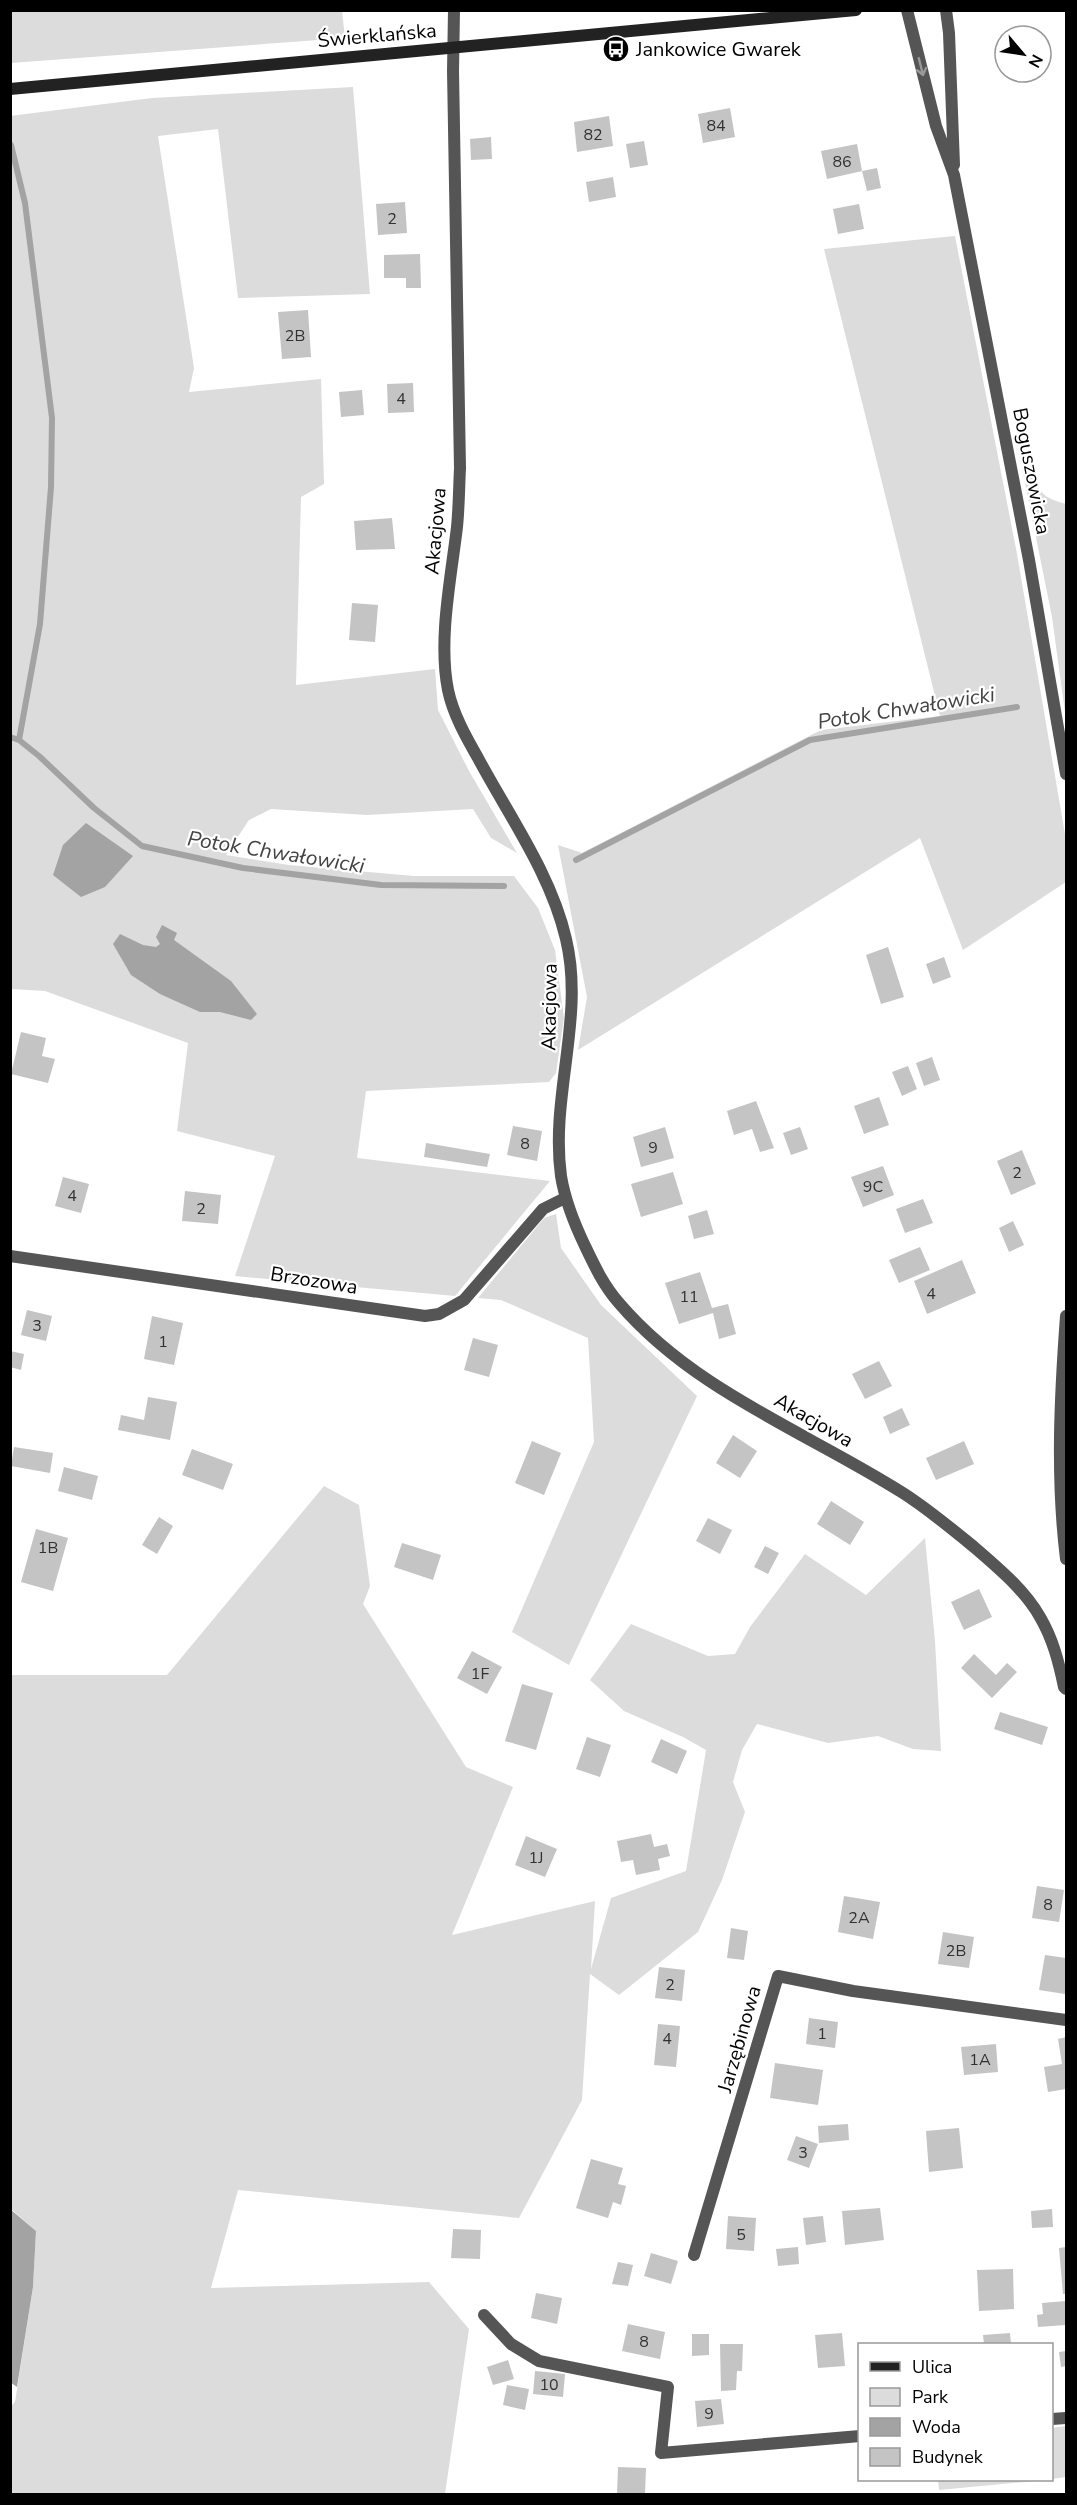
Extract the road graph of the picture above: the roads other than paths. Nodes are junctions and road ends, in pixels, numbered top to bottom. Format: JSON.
{"nodes":[{"id":1,"x":454,"y":10,"type":"edge"},
{"id":2,"x":856,"y":10,"type":"edge"},
{"id":3,"x":907,"y":10,"type":"edge"},
{"id":4,"x":946,"y":10,"type":"edge"},
{"id":5,"x":454,"y":47,"type":"junction"},
{"id":6,"x":10,"y":89,"type":"edge"},
{"id":7,"x":954,"y":175,"type":"junction"},
{"id":8,"x":1066,"y":774,"type":"edge"},
{"id":9,"x":566,"y":1198,"type":"junction"},
{"id":10,"x":10,"y":1256,"type":"edge"},
{"id":11,"x":1066,"y":1316,"type":"edge"},
{"id":12,"x":1063,"y":1436,"type":"edge"},
{"id":13,"x":1066,"y":1559,"type":"edge"},
{"id":14,"x":1066,"y":1689,"type":"edge"},
{"id":15,"x":1066,"y":2020,"type":"edge"},
{"id":16,"x":694,"y":2255,"type":"dead end"},
{"id":17,"x":484,"y":2315,"type":"dead end"},
{"id":18,"x":858,"y":2436,"type":"edge"}],
"edges":[{"from":1,"to":5,"type":"street","name":"Akacjowa"},
{"from":2,"to":5,"type":"main road","name":"Świerklańska"},
{"from":3,"to":7,"type":"street","name":"Boguszowicka","one_way":true},
{"from":4,"to":7,"type":"street","name":"Boguszowicka"},
{"from":5,"to":6,"type":"main road","name":"Świerklańska"},
{"from":5,"to":9,"type":"street","name":"Akacjowa"},
{"from":7,"to":8,"type":"street","name":"Boguszowicka"},
{"from":9,"to":10,"type":"street","name":"Brzozowa"},
{"from":9,"to":14,"type":"street","name":"Akacjowa"},
{"from":11,"to":12,"type":"street"},
{"from":12,"to":13,"type":"street"},
{"from":15,"to":16,"type":"street","name":"Jarzębinowa"},
{"from":17,"to":18,"type":"street"}]}
